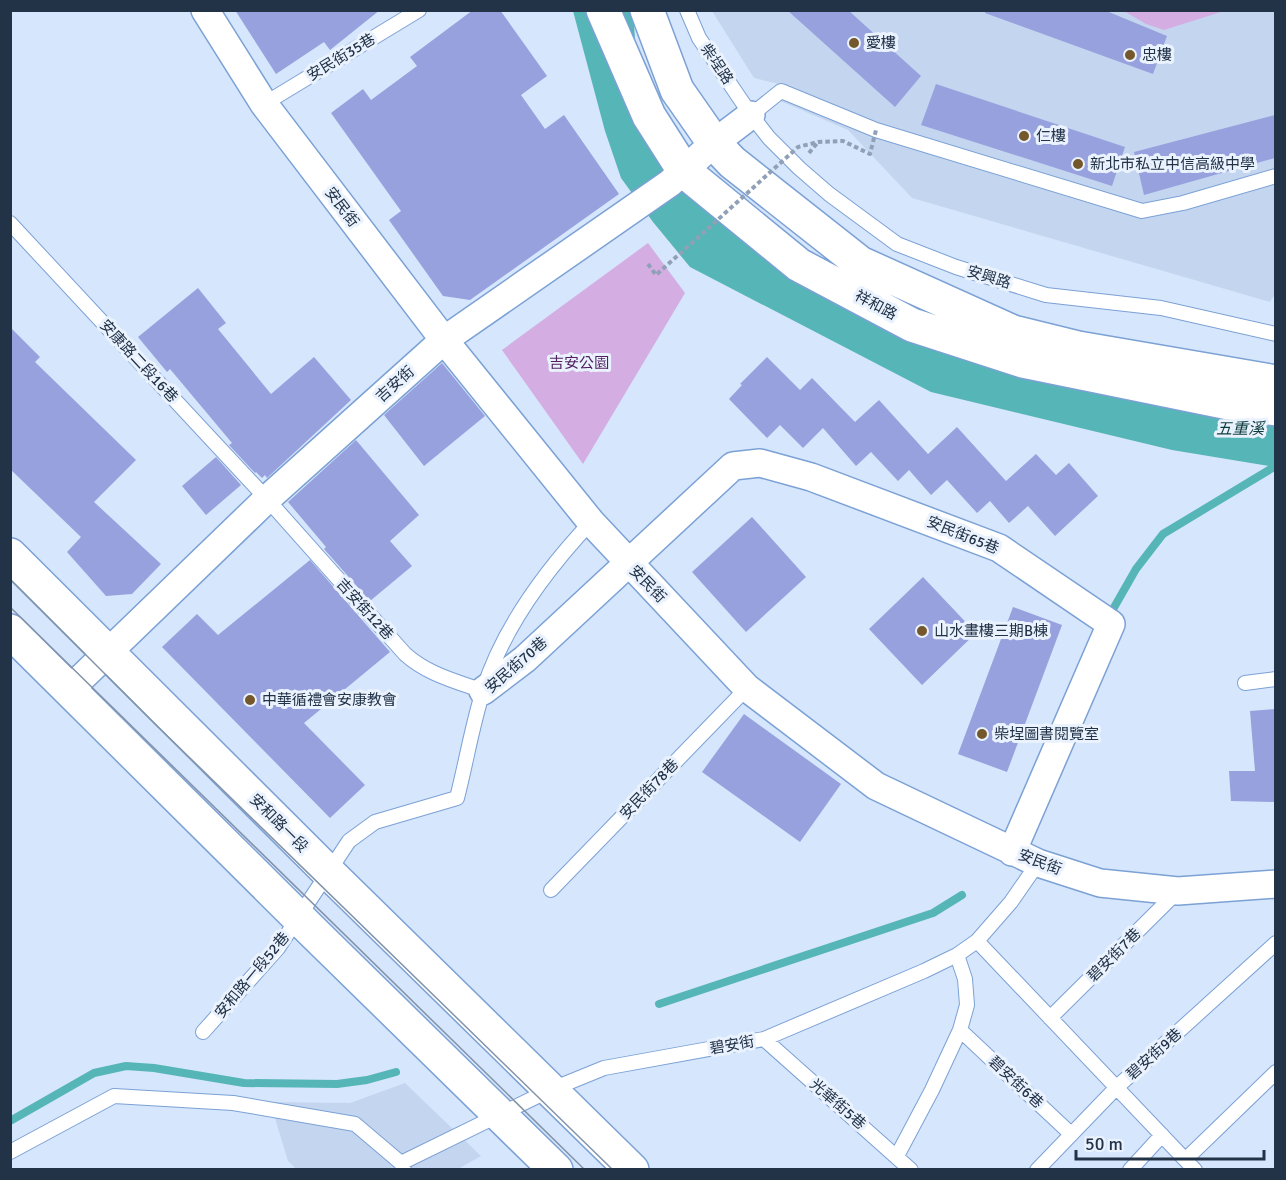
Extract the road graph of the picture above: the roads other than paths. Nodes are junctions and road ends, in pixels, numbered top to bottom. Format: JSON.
{"nodes":[{"id":1,"x":205,"y":10,"type":"edge"},
{"id":2,"x":419,"y":10,"type":"edge"},
{"id":3,"x":603,"y":10,"type":"edge"},
{"id":4,"x":647,"y":10,"type":"edge"},
{"id":5,"x":687,"y":10,"type":"edge"},
{"id":6,"x":264,"y":104,"type":"junction"},
{"id":7,"x":751,"y":115,"type":"junction"},
{"id":8,"x":714,"y":143,"type":"junction"},
{"id":9,"x":1275,"y":176,"type":"edge"},
{"id":10,"x":677,"y":177,"type":"junction"},
{"id":11,"x":10,"y":223,"type":"edge"},
{"id":12,"x":1275,"y":334,"type":"edge"},
{"id":13,"x":444,"y":340,"type":"junction"},
{"id":14,"x":1275,"y":382,"type":"edge"},
{"id":15,"x":1275,"y":409,"type":"edge"},
{"id":16,"x":267,"y":499,"type":"junction"},
{"id":17,"x":591,"y":522,"type":"junction"},
{"id":18,"x":10,"y":555,"type":"edge"},
{"id":19,"x":628,"y":563,"type":"junction"},
{"id":20,"x":10,"y":632,"type":"edge"},
{"id":21,"x":108,"y":652,"type":"junction"},
{"id":22,"x":1275,"y":679,"type":"edge"},
{"id":23,"x":1245,"y":683,"type":"dead end"},
{"id":24,"x":747,"y":688,"type":"junction"},
{"id":25,"x":69,"y":690,"type":"junction"},
{"id":26,"x":483,"y":691,"type":"junction"},
{"id":27,"x":1012,"y":852,"type":"junction"},
{"id":28,"x":1038,"y":863,"type":"junction"},
{"id":29,"x":327,"y":872,"type":"junction"},
{"id":30,"x":1275,"y":884,"type":"edge"},
{"id":31,"x":552,"y":890,"type":"dead end"},
{"id":32,"x":1178,"y":891,"type":"junction"},
{"id":33,"x":298,"y":917,"type":"junction"},
{"id":34,"x":977,"y":941,"type":"junction"},
{"id":35,"x":1275,"y":943,"type":"edge"},
{"id":36,"x":957,"y":956,"type":"junction"},
{"id":37,"x":1050,"y":1018,"type":"junction"},
{"id":38,"x":960,"y":1030,"type":"junction"},
{"id":39,"x":203,"y":1032,"type":"dead end"},
{"id":40,"x":764,"y":1039,"type":"junction"},
{"id":41,"x":1275,"y":1072,"type":"edge"},
{"id":42,"x":1117,"y":1087,"type":"junction"},
{"id":43,"x":550,"y":1090,"type":"junction"},
{"id":44,"x":501,"y":1115,"type":"junction"},
{"id":45,"x":1071,"y":1134,"type":"junction"},
{"id":46,"x":1162,"y":1135,"type":"junction"},
{"id":47,"x":10,"y":1152,"type":"edge"},
{"id":48,"x":897,"y":1156,"type":"junction"},
{"id":49,"x":1186,"y":1159,"type":"junction"},
{"id":50,"x":403,"y":1166,"type":"edge"},
{"id":51,"x":556,"y":1170,"type":"edge"},
{"id":52,"x":632,"y":1170,"type":"edge"},
{"id":53,"x":911,"y":1170,"type":"edge"},
{"id":54,"x":1037,"y":1170,"type":"edge"},
{"id":55,"x":1130,"y":1170,"type":"edge"},
{"id":56,"x":1196,"y":1170,"type":"edge"}],
"edges":[{"from":1,"to":6,"type":"street","name":"安民街"},
{"from":2,"to":6,"type":"lane","name":"安民街35巷"},
{"from":3,"to":10,"type":"main road","name":"祥和路"},
{"from":4,"to":8,"type":"main road","name":"祥和路"},
{"from":5,"to":7,"type":"lane","name":"柴埕路"},
{"from":6,"to":13,"type":"street","name":"安民街"},
{"from":7,"to":8,"type":"street","name":"吉安街"},
{"from":7,"to":9,"type":"lane"},
{"from":7,"to":12,"type":"lane","name":"安興路"},
{"from":8,"to":10,"type":"street","name":"吉安街"},
{"from":8,"to":14,"type":"main road","name":"祥和路"},
{"from":10,"to":13,"type":"street","name":"吉安街"},
{"from":10,"to":15,"type":"main road","name":"祥和路"},
{"from":11,"to":16,"type":"lane","name":"安康路二段16巷"},
{"from":13,"to":16,"type":"street","name":"吉安街"},
{"from":13,"to":17,"type":"street","name":"安民街"},
{"from":16,"to":21,"type":"street","name":"吉安街"},
{"from":16,"to":26,"type":"lane","name":"吉安街12巷"},
{"from":17,"to":19,"type":"street","name":"安民街"},
{"from":17,"to":26,"type":"lane"},
{"from":18,"to":21,"type":"main road","name":"安和路一段"},
{"from":19,"to":24,"type":"street","name":"安民街"},
{"from":19,"to":26,"type":"street","name":"安民街70巷"},
{"from":19,"to":27,"type":"street","name":"安民街65巷"},
{"from":20,"to":25,"type":"main road"},
{"from":21,"to":25,"type":"street","name":"吉安街"},
{"from":21,"to":29,"type":"main road","name":"安和路一段"},
{"from":22,"to":23,"type":"lane"},
{"from":24,"to":27,"type":"street","name":"安民街"},
{"from":24,"to":31,"type":"lane","name":"安民街78巷"},
{"from":25,"to":33,"type":"main road"},
{"from":26,"to":29,"type":"lane","name":"安民街70巷"},
{"from":27,"to":28,"type":"street","name":"安民街"},
{"from":28,"to":32,"type":"street","name":"安民街"},
{"from":28,"to":34,"type":"lane","name":"碧安街"},
{"from":29,"to":33,"type":"lane","name":"安和路一段52巷"},
{"from":29,"to":43,"type":"main road","name":"安和路一段"},
{"from":30,"to":32,"type":"street","name":"安民街"},
{"from":32,"to":37,"type":"lane","name":"碧安街7巷"},
{"from":33,"to":39,"type":"lane","name":"安和路一段52巷"},
{"from":33,"to":44,"type":"main road"},
{"from":34,"to":36,"type":"lane","name":"碧安街"},
{"from":34,"to":37,"type":"lane"},
{"from":35,"to":42,"type":"lane","name":"碧安街9巷"},
{"from":36,"to":38,"type":"lane"},
{"from":36,"to":40,"type":"lane","name":"碧安街"},
{"from":37,"to":42,"type":"lane"},
{"from":38,"to":45,"type":"lane","name":"碧安街6巷"},
{"from":38,"to":48,"type":"lane"},
{"from":40,"to":43,"type":"lane","name":"碧安街"},
{"from":40,"to":48,"type":"lane","name":"光華街5巷"},
{"from":41,"to":49,"type":"lane"},
{"from":42,"to":45,"type":"lane","name":"碧安街9巷"},
{"from":42,"to":46,"type":"lane"},
{"from":43,"to":44,"type":"lane","name":"碧安街"},
{"from":43,"to":52,"type":"main road","name":"安和路一段"},
{"from":44,"to":50,"type":"lane","name":"碧安街"},
{"from":44,"to":51,"type":"main road"},
{"from":45,"to":54,"type":"lane","name":"碧安街9巷"},
{"from":46,"to":49,"type":"lane"},
{"from":46,"to":55,"type":"lane"},
{"from":47,"to":50,"type":"lane"},
{"from":48,"to":53,"type":"lane","name":"光華街5巷"},
{"from":49,"to":56,"type":"lane"}]}
